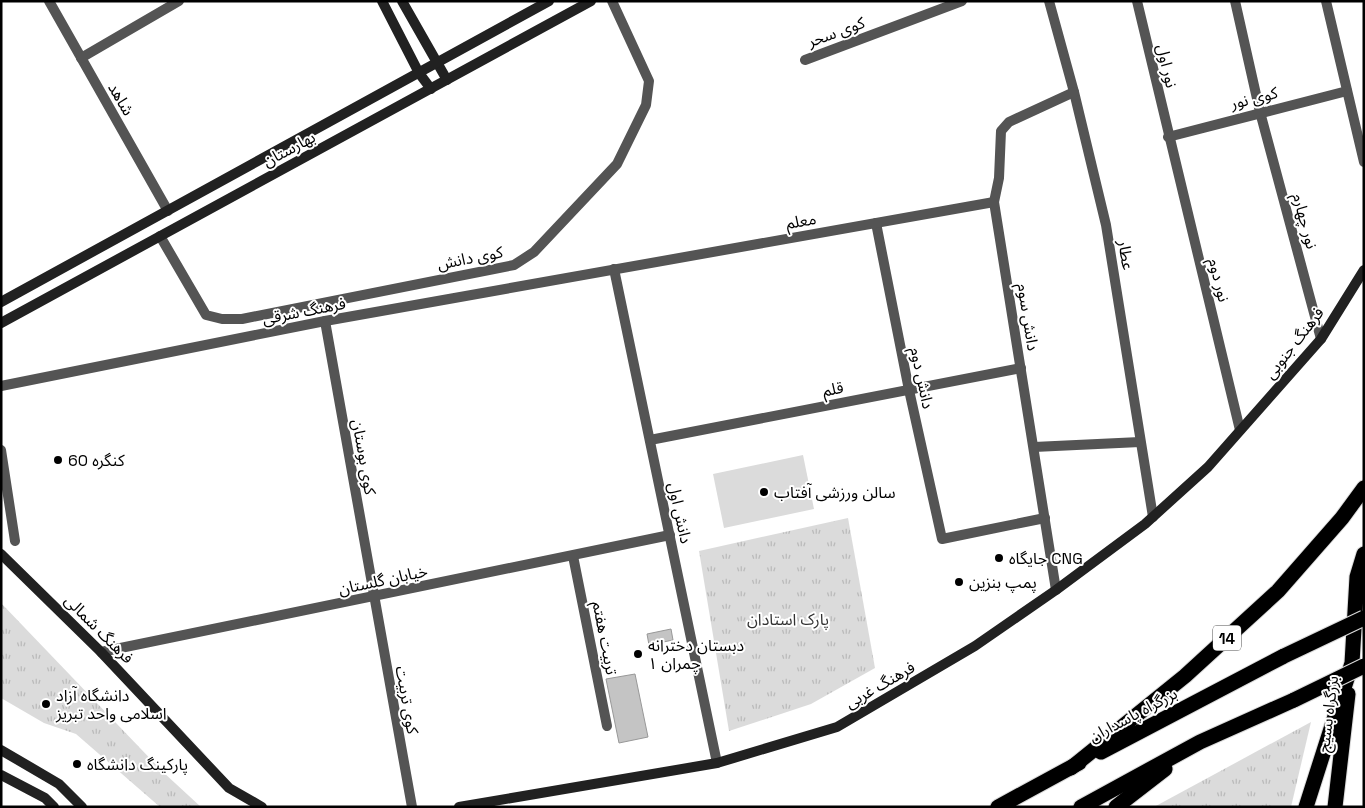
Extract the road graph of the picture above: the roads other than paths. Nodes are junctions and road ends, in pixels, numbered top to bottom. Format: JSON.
{"nodes":[{"id":1,"x":49,"y":1,"type":"edge"},
{"id":2,"x":179,"y":1,"type":"edge"},
{"id":3,"x":382,"y":1,"type":"edge"},
{"id":4,"x":402,"y":1,"type":"edge"},
{"id":5,"x":549,"y":1,"type":"edge"},
{"id":6,"x":591,"y":1,"type":"edge"},
{"id":7,"x":612,"y":1,"type":"edge"},
{"id":8,"x":962,"y":1,"type":"edge"},
{"id":9,"x":1049,"y":1,"type":"edge"},
{"id":10,"x":1137,"y":1,"type":"edge"},
{"id":11,"x":1235,"y":1,"type":"edge"},
{"id":12,"x":1326,"y":1,"type":"edge"},
{"id":13,"x":81,"y":58,"type":"junction"},
{"id":14,"x":805,"y":60,"type":"dead end"},
{"id":15,"x":437,"y":62,"type":"junction"},
{"id":16,"x":419,"y":73,"type":"junction"},
{"id":17,"x":447,"y":80,"type":"junction"},
{"id":18,"x":431,"y":89,"type":"junction"},
{"id":19,"x":1347,"y":91,"type":"junction"},
{"id":20,"x":1074,"y":92,"type":"junction"},
{"id":21,"x":1260,"y":112,"type":"junction"},
{"id":22,"x":1168,"y":137,"type":"junction"},
{"id":23,"x":1364,"y":162,"type":"edge"},
{"id":24,"x":994,"y":202,"type":"junction"},
{"id":25,"x":168,"y":211,"type":"junction"},
{"id":26,"x":150,"y":220,"type":"junction"},
{"id":27,"x":876,"y":223,"type":"junction"},
{"id":28,"x":175,"y":227,"type":"junction"},
{"id":29,"x":160,"y":236,"type":"junction"},
{"id":30,"x":614,"y":269,"type":"junction"},
{"id":31,"x":1364,"y":270,"type":"edge"},
{"id":32,"x":1,"y":302,"type":"edge"},
{"id":33,"x":325,"y":321,"type":"junction"},
{"id":34,"x":1,"y":324,"type":"edge"},
{"id":35,"x":1321,"y":338,"type":"junction"},
{"id":36,"x":1021,"y":368,"type":"junction"},
{"id":37,"x":1,"y":386,"type":"edge"},
{"id":38,"x":909,"y":390,"type":"junction"},
{"id":39,"x":1240,"y":430,"type":"junction"},
{"id":40,"x":650,"y":440,"type":"junction"},
{"id":41,"x":1140,"y":442,"type":"junction"},
{"id":42,"x":1034,"y":447,"type":"junction"},
{"id":43,"x":1,"y":450,"type":"edge"},
{"id":44,"x":1364,"y":488,"type":"edge"},
{"id":45,"x":1153,"y":517,"type":"junction"},
{"id":46,"x":1045,"y":518,"type":"junction"},
{"id":47,"x":670,"y":536,"type":"junction"},
{"id":48,"x":15,"y":541,"type":"dead end"},
{"id":49,"x":1,"y":554,"type":"edge"},
{"id":50,"x":1364,"y":554,"type":"edge"},
{"id":51,"x":573,"y":556,"type":"junction"},
{"id":52,"x":1056,"y":590,"type":"junction"},
{"id":53,"x":374,"y":597,"type":"junction"},
{"id":54,"x":1364,"y":618,"type":"edge"},
{"id":55,"x":1364,"y":626,"type":"edge"},
{"id":56,"x":101,"y":652,"type":"junction"},
{"id":57,"x":1358,"y":664,"type":"edge"},
{"id":58,"x":607,"y":726,"type":"dead end"},
{"id":59,"x":1200,"y":742,"type":"junction"},
{"id":60,"x":1,"y":750,"type":"edge"},
{"id":61,"x":717,"y":763,"type":"junction"},
{"id":62,"x":1071,"y":768,"type":"junction"},
{"id":63,"x":1,"y":775,"type":"edge"},
{"id":64,"x":54,"y":807,"type":"edge"},
{"id":65,"x":82,"y":807,"type":"edge"},
{"id":66,"x":262,"y":807,"type":"edge"},
{"id":67,"x":412,"y":807,"type":"edge"},
{"id":68,"x":459,"y":807,"type":"edge"},
{"id":69,"x":998,"y":807,"type":"edge"},
{"id":70,"x":1081,"y":807,"type":"edge"},
{"id":71,"x":1116,"y":807,"type":"edge"},
{"id":72,"x":1306,"y":807,"type":"edge"},
{"id":73,"x":1335,"y":807,"type":"edge"}],
"edges":[{"from":1,"to":13,"type":"street","name":"شاهد"},
{"from":2,"to":13,"type":"street"},
{"from":3,"to":16,"type":"street"},
{"from":4,"to":15,"type":"street"},
{"from":5,"to":15,"type":"street","name":"بهارستان"},
{"from":6,"to":17,"type":"street","name":"بهارستان"},
{"from":7,"to":29,"type":"street","name":"کوی دانش"},
{"from":8,"to":14,"type":"street","name":"کوی سحر"},
{"from":9,"to":20,"type":"street","name":"عطار"},
{"from":10,"to":22,"type":"street","name":"نور اول"},
{"from":11,"to":21,"type":"street","name":"نور چهارم"},
{"from":12,"to":19,"type":"street"},
{"from":13,"to":25,"type":"street","name":"شاهد"},
{"from":15,"to":16,"type":"street","name":"بهارستان"},
{"from":15,"to":17,"type":"street"},
{"from":16,"to":18,"type":"street"},
{"from":16,"to":25,"type":"street","name":"بهارستان"},
{"from":17,"to":18,"type":"street","name":"بهارستان"},
{"from":18,"to":28,"type":"street","name":"بهارستان"},
{"from":19,"to":21,"type":"street","name":"کوی نور"},
{"from":19,"to":23,"type":"street"},
{"from":20,"to":24,"type":"street","name":"دانش سوم"},
{"from":20,"to":41,"type":"street","name":"عطار"},
{"from":21,"to":22,"type":"street","name":"کوی نور"},
{"from":21,"to":35,"type":"street","name":"نور چهارم"},
{"from":22,"to":39,"type":"street","name":"نور دوم"},
{"from":24,"to":27,"type":"street","name":"معلم"},
{"from":24,"to":36,"type":"street","name":"دانش سوم"},
{"from":25,"to":26,"type":"street","name":"بهارستان"},
{"from":25,"to":28,"type":"street"},
{"from":26,"to":29,"type":"street"},
{"from":26,"to":32,"type":"street","name":"بهارستان"},
{"from":27,"to":30,"type":"street","name":"معلم"},
{"from":27,"to":38,"type":"street","name":"دانش دوم"},
{"from":28,"to":29,"type":"street","name":"بهارستان"},
{"from":29,"to":34,"type":"street","name":"بهارستان"},
{"from":30,"to":33,"type":"street","name":"فرهنگ شرقی"},
{"from":30,"to":40,"type":"street","name":"دانش اول"},
{"from":31,"to":35,"type":"street","name":"فرهنگ جنوبی"},
{"from":33,"to":37,"type":"street","name":"فرهنگ شرقی"},
{"from":33,"to":53,"type":"street","name":"کوی بوستان"},
{"from":35,"to":39,"type":"street","name":"فرهنگ جنوبی"},
{"from":36,"to":38,"type":"street","name":"قلم"},
{"from":36,"to":42,"type":"street","name":"دانش سوم"},
{"from":38,"to":40,"type":"street","name":"قلم"},
{"from":38,"to":46,"type":"street","name":"دانش دوم"},
{"from":39,"to":45,"type":"street","name":"فرهنگ غربی"},
{"from":40,"to":47,"type":"street","name":"دانش اول"},
{"from":41,"to":42,"type":"street"},
{"from":41,"to":45,"type":"street","name":"عطار"},
{"from":42,"to":46,"type":"street","name":"دانش سوم"},
{"from":43,"to":48,"type":"street"},
{"from":44,"to":62,"type":"highway","number":"14"},
{"from":45,"to":52,"type":"street","name":"فرهنگ غربی"},
{"from":46,"to":52,"type":"street","name":"دانش سوم"},
{"from":47,"to":51,"type":"street","name":"خیابان گلستان"},
{"from":47,"to":61,"type":"street","name":"دانش اول"},
{"from":49,"to":56,"type":"street","name":"فرهنگ شمالی"},
{"from":50,"to":57,"type":"highway"},
{"from":51,"to":53,"type":"street","name":"خیابان گلستان"},
{"from":51,"to":58,"type":"street","name":"تربیت هفتم"},
{"from":52,"to":61,"type":"street","name":"فرهنگ غربی"},
{"from":53,"to":56,"type":"street","name":"خیابان گلستان"},
{"from":53,"to":67,"type":"street","name":"کوی تربیت"},
{"from":54,"to":62,"type":"highway","name":"بزرگراه پاسداران","bridge":true},
{"from":55,"to":57,"type":"highway","name":"بزرگراه بسیج"},
{"from":56,"to":66,"type":"street","name":"فرهنگ شمالی"},
{"from":57,"to":59,"type":"highway","bridge":true},
{"from":57,"to":72,"type":"highway"},
{"from":57,"to":73,"type":"highway","name":"بزرگراه بسیج"},
{"from":59,"to":70,"type":"highway"},
{"from":59,"to":71,"type":"highway"},
{"from":60,"to":65,"type":"street"},
{"from":61,"to":68,"type":"street","name":"فرهنگ غربی"},
{"from":62,"to":69,"type":"highway","name":"بزرگراه پاسداران","number":"14"},
{"from":63,"to":64,"type":"street"}]}
